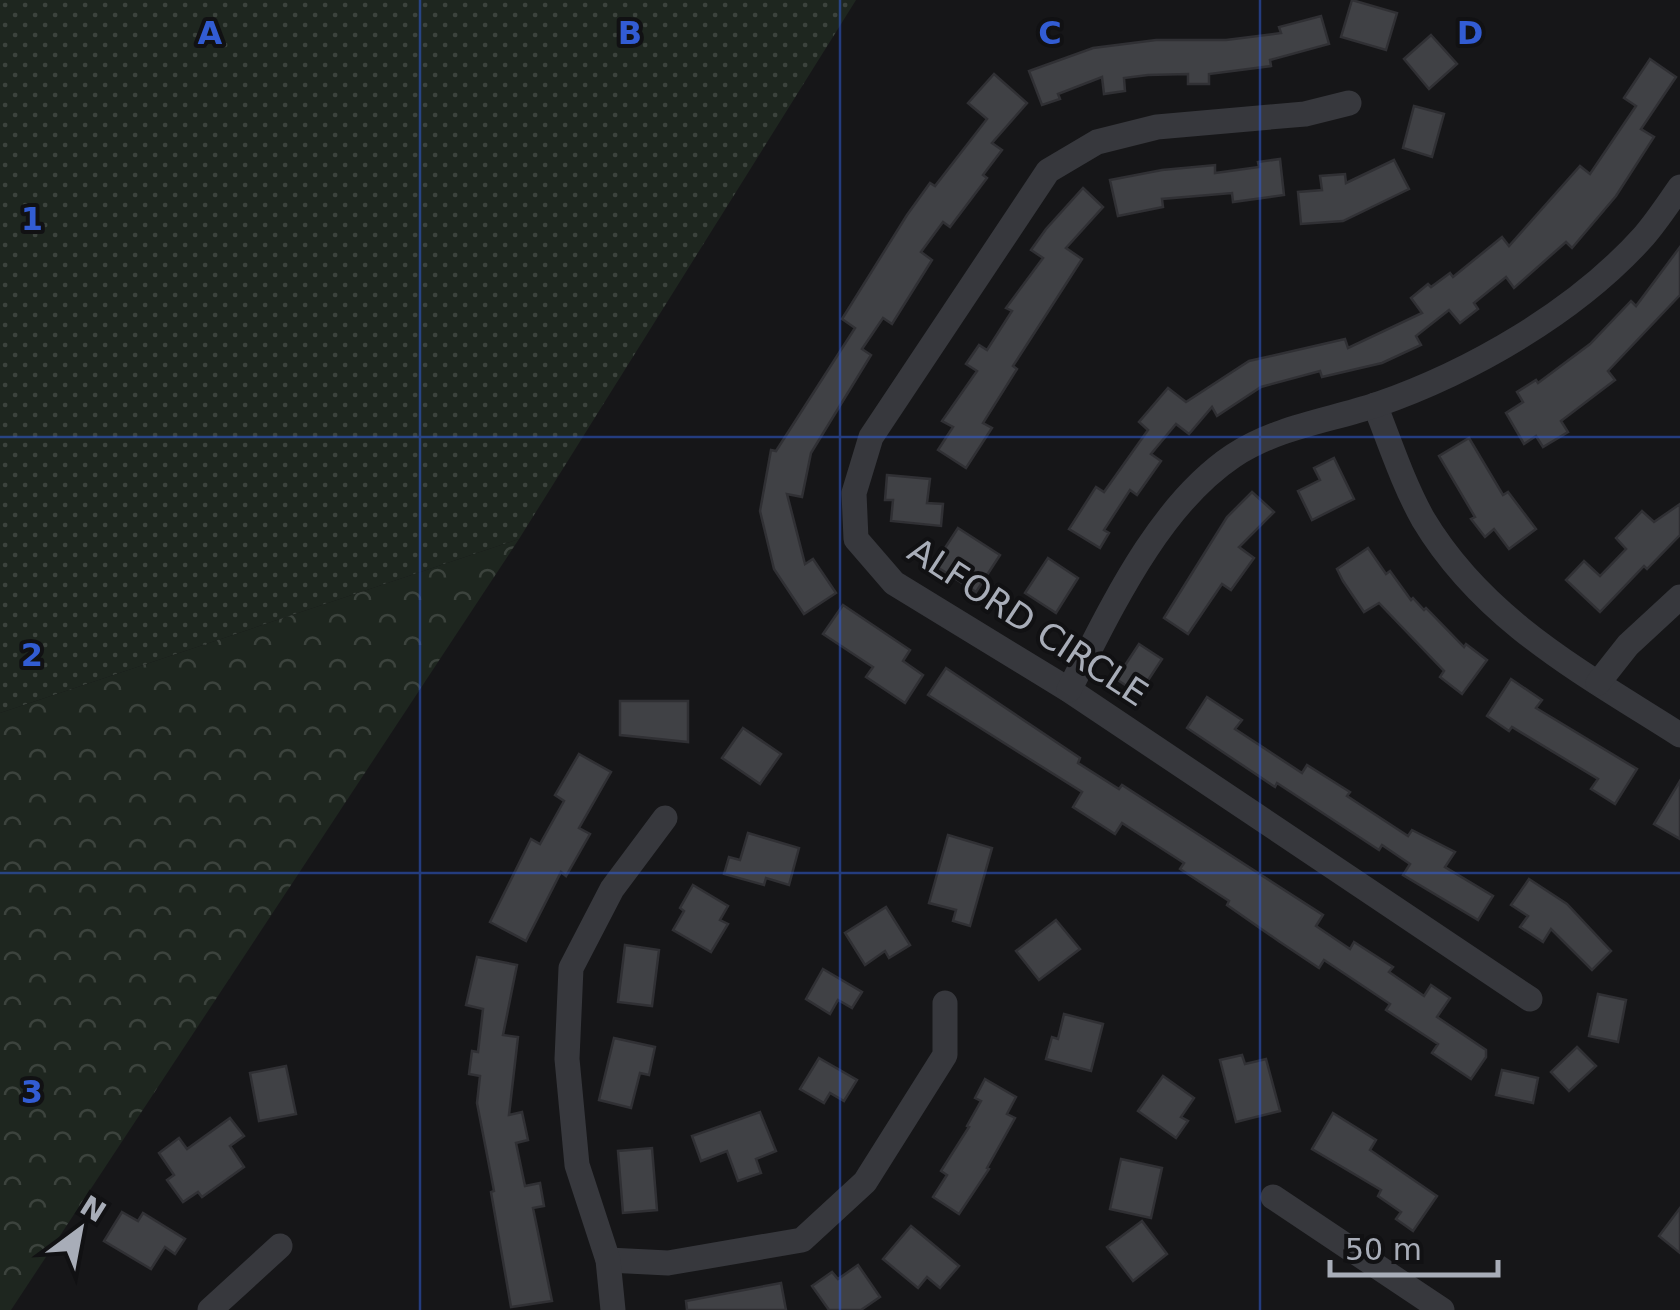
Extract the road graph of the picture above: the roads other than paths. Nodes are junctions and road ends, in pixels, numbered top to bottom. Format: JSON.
{"nodes":[{"id":1,"x":1350,"y":103,"type":"dead end"},
{"id":2,"x":1680,"y":188,"type":"edge"},
{"id":3,"x":1375,"y":405,"type":"junction"},
{"id":4,"x":1680,"y":597,"type":"edge"},
{"id":5,"x":1598,"y":682,"type":"junction"},
{"id":6,"x":1069,"y":690,"type":"junction"},
{"id":7,"x":1680,"y":735,"type":"edge"},
{"id":8,"x":665,"y":818,"type":"dead end"},
{"id":9,"x":1530,"y":999,"type":"dead end"},
{"id":10,"x":945,"y":1003,"type":"dead end"},
{"id":11,"x":1272,"y":1197,"type":"dead end"},
{"id":12,"x":280,"y":1246,"type":"dead end"},
{"id":13,"x":608,"y":1260,"type":"junction"},
{"id":14,"x":210,"y":1310,"type":"edge"},
{"id":15,"x":613,"y":1310,"type":"edge"},
{"id":16,"x":1442,"y":1310,"type":"edge"}],
"edges":[{"from":1,"to":6,"type":"street","name":"ALFORD CIRCLE"},
{"from":2,"to":3,"type":"street"},
{"from":3,"to":5,"type":"street"},
{"from":3,"to":6,"type":"street"},
{"from":4,"to":5,"type":"street"},
{"from":5,"to":7,"type":"street"},
{"from":6,"to":9,"type":"street","name":"ALFORD CIRCLE"},
{"from":8,"to":13,"type":"street"},
{"from":10,"to":13,"type":"street"},
{"from":11,"to":16,"type":"street"},
{"from":12,"to":14,"type":"street"},
{"from":13,"to":15,"type":"street"}]}
